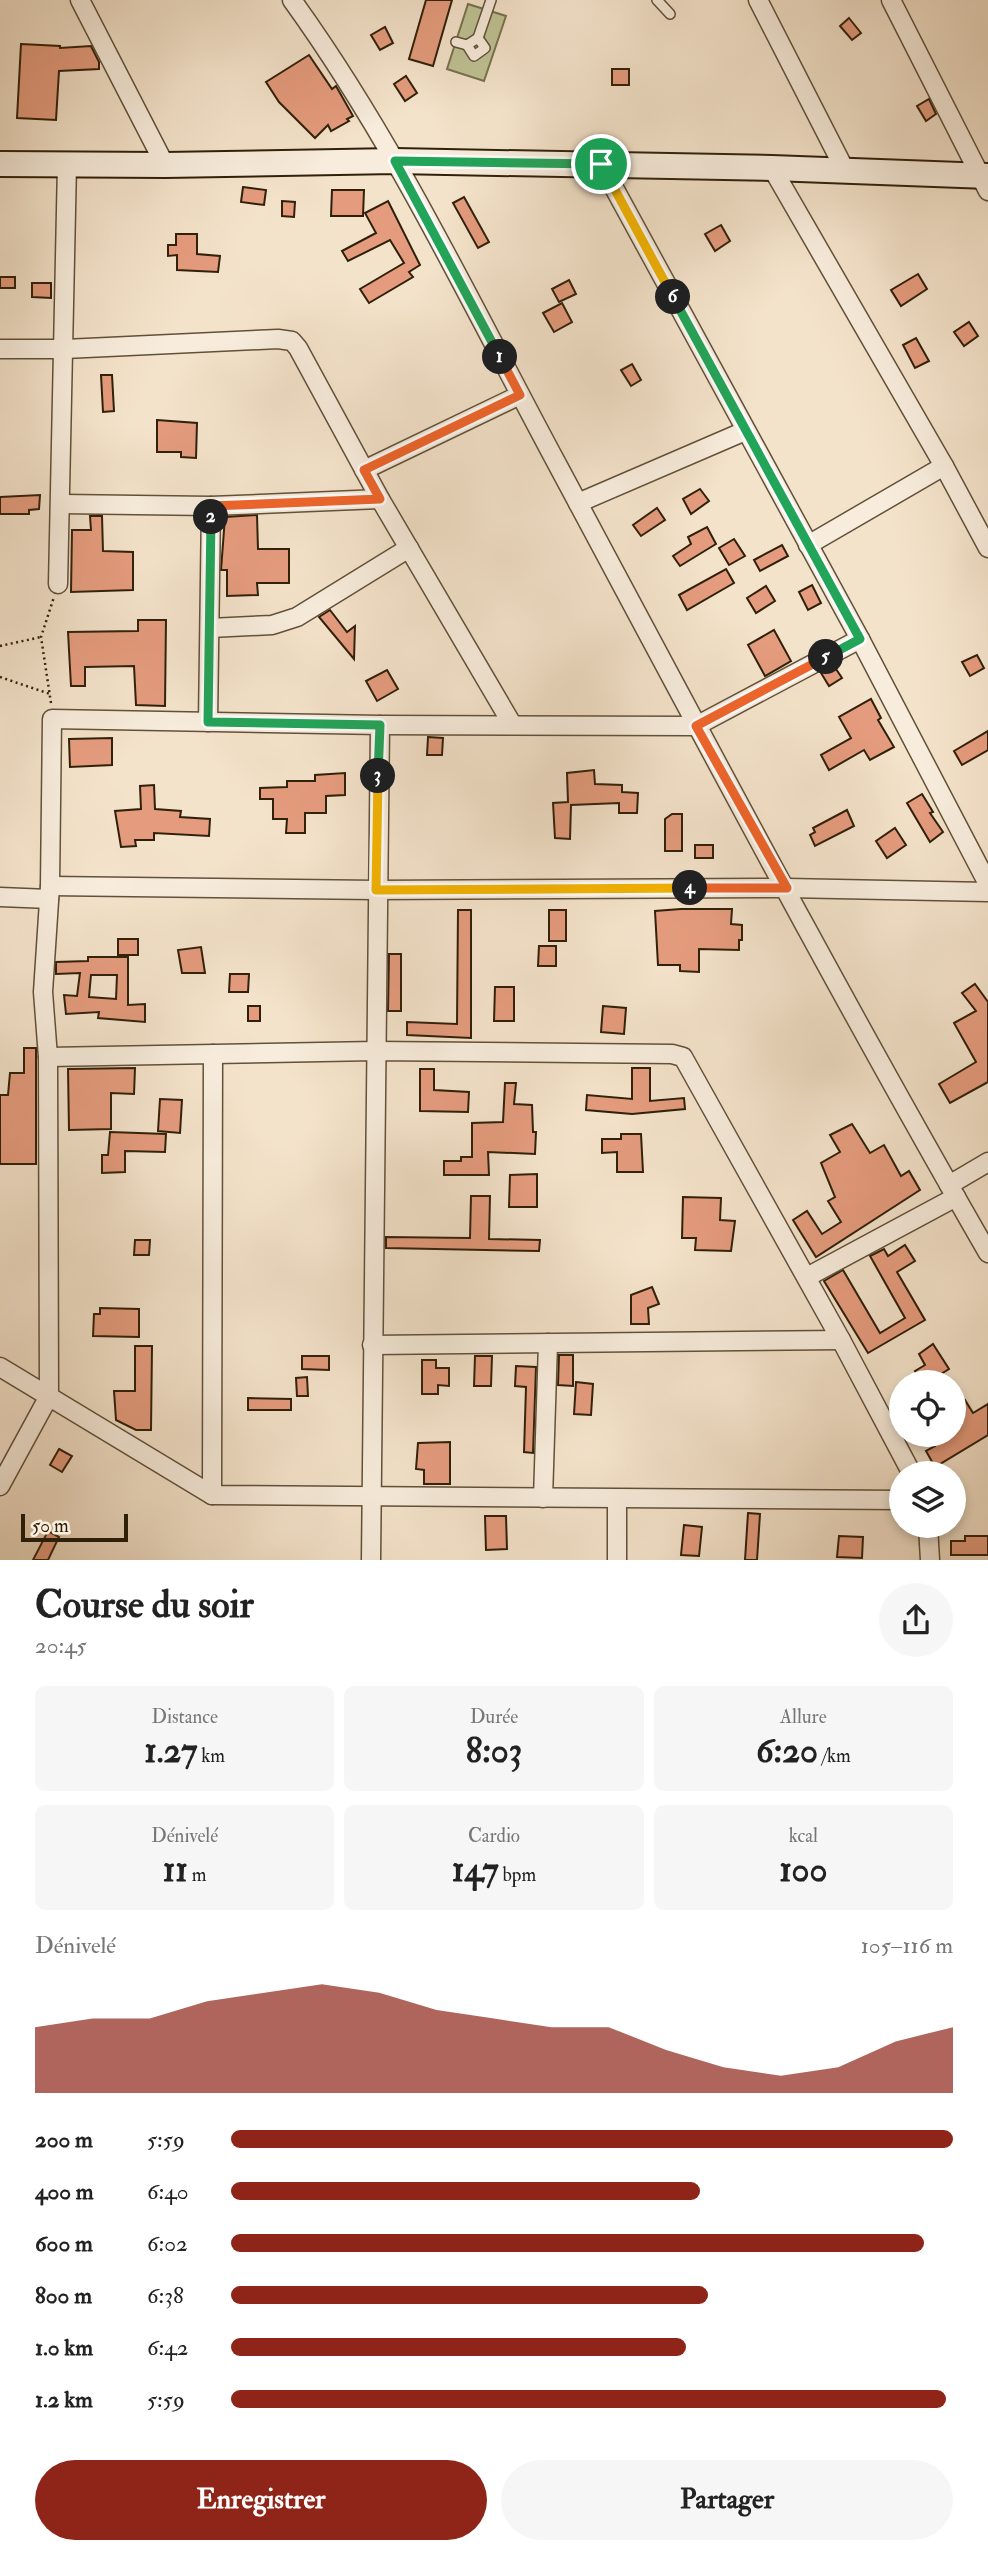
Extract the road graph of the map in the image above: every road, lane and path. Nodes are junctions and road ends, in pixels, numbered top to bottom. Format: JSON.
{"nodes":[{"id":1,"x":80,"y":0,"type":"edge"},
{"id":2,"x":292,"y":0,"type":"edge"},
{"id":3,"x":491,"y":0,"type":"edge"},
{"id":4,"x":657,"y":0,"type":"edge"},
{"id":5,"x":758,"y":0,"type":"edge"},
{"id":6,"x":891,"y":0,"type":"edge"},
{"id":7,"x":670,"y":14,"type":"dead end"},
{"id":8,"x":456,"y":43,"type":"dead end"},
{"id":9,"x":395,"y":161,"type":"junction"},
{"id":10,"x":0,"y":164,"type":"edge"},
{"id":11,"x":67,"y":164,"type":"junction"},
{"id":12,"x":601,"y":164,"type":"junction"},
{"id":13,"x":165,"y":165,"type":"junction"},
{"id":14,"x":772,"y":169,"type":"junction"},
{"id":15,"x":846,"y":172,"type":"junction"},
{"id":16,"x":985,"y":181,"type":"edge"},
{"id":17,"x":0,"y":349,"type":"edge"},
{"id":18,"x":65,"y":349,"type":"junction"},
{"id":19,"x":520,"y":395,"type":"junction"},
{"id":20,"x":745,"y":431,"type":"junction"},
{"id":21,"x":944,"y":467,"type":"junction"},
{"id":22,"x":364,"y":470,"type":"junction"},
{"id":23,"x":380,"y":499,"type":"junction"},
{"id":24,"x":578,"y":503,"type":"junction"},
{"id":25,"x":62,"y":504,"type":"junction"},
{"id":26,"x":211,"y":506,"type":"junction"},
{"id":27,"x":808,"y":545,"type":"junction"},
{"id":28,"x":409,"y":548,"type":"junction"},
{"id":29,"x":988,"y":548,"type":"edge"},
{"id":30,"x":58,"y":584,"type":"joint"},
{"id":31,"x":211,"y":628,"type":"junction"},
{"id":32,"x":41,"y":637,"type":"junction"},
{"id":33,"x":860,"y":639,"type":"junction"},
{"id":34,"x":0,"y":646,"type":"edge"},
{"id":35,"x":0,"y":677,"type":"edge"},
{"id":36,"x":50,"y":694,"type":"junction"},
{"id":37,"x":52,"y":719,"type":"junction"},
{"id":38,"x":208,"y":722,"type":"junction"},
{"id":39,"x":512,"y":724,"type":"junction"},
{"id":40,"x":380,"y":725,"type":"junction"},
{"id":41,"x":696,"y":726,"type":"junction"},
{"id":42,"x":988,"y":884,"type":"edge"},
{"id":43,"x":787,"y":888,"type":"junction"},
{"id":44,"x":376,"y":890,"type":"junction"},
{"id":45,"x":50,"y":892,"type":"junction"},
{"id":46,"x":988,"y":892,"type":"edge"},
{"id":47,"x":0,"y":897,"type":"edge"},
{"id":48,"x":375,"y":1051,"type":"junction"},
{"id":49,"x":214,"y":1054,"type":"junction"},
{"id":50,"x":48,"y":1057,"type":"junction"},
{"id":51,"x":988,"y":1162,"type":"edge"},
{"id":52,"x":952,"y":1191,"type":"junction"},
{"id":53,"x":988,"y":1253,"type":"edge"},
{"id":54,"x":807,"y":1278,"type":"junction"},
{"id":55,"x":841,"y":1340,"type":"junction"},
{"id":56,"x":548,"y":1343,"type":"junction"},
{"id":57,"x":372,"y":1345,"type":"junction"},
{"id":58,"x":0,"y":1367,"type":"edge"},
{"id":59,"x":48,"y":1396,"type":"junction"},
{"id":60,"x":905,"y":1461,"type":"edge"},
{"id":61,"x":0,"y":1486,"type":"edge"},
{"id":62,"x":212,"y":1495,"type":"junction"},
{"id":63,"x":371,"y":1497,"type":"junction"},
{"id":64,"x":543,"y":1498,"type":"junction"},
{"id":65,"x":618,"y":1499,"type":"junction"},
{"id":66,"x":889,"y":1500,"type":"edge"},
{"id":67,"x":929,"y":1538,"type":"edge"},
{"id":68,"x":371,"y":1560,"type":"edge"},
{"id":69,"x":617,"y":1560,"type":"edge"},
{"id":70,"x":930,"y":1560,"type":"edge"}],
"edges":[{"from":1,"to":13,"type":"street"},
{"from":2,"to":9,"type":"street"},
{"from":3,"to":8,"type":"lane"},
{"from":4,"to":7,"type":"lane"},
{"from":5,"to":15,"type":"street"},
{"from":6,"to":16,"type":"street"},
{"from":9,"to":12,"type":"street"},
{"from":9,"to":13,"type":"street"},
{"from":9,"to":19,"type":"street"},
{"from":10,"to":11,"type":"street"},
{"from":11,"to":13,"type":"street"},
{"from":11,"to":18,"type":"street"},
{"from":12,"to":14,"type":"street"},
{"from":12,"to":20,"type":"street"},
{"from":14,"to":15,"type":"street"},
{"from":14,"to":21,"type":"street"},
{"from":15,"to":16,"type":"street"},
{"from":17,"to":18,"type":"street"},
{"from":18,"to":22,"type":"street"},
{"from":18,"to":25,"type":"street"},
{"from":19,"to":22,"type":"street"},
{"from":19,"to":24,"type":"street"},
{"from":20,"to":24,"type":"street"},
{"from":20,"to":27,"type":"street"},
{"from":21,"to":27,"type":"street"},
{"from":21,"to":29,"type":"street"},
{"from":22,"to":23,"type":"street"},
{"from":23,"to":26,"type":"street"},
{"from":23,"to":28,"type":"street"},
{"from":24,"to":41,"type":"street"},
{"from":25,"to":26,"type":"street"},
{"from":25,"to":30,"type":"street"},
{"from":26,"to":31,"type":"street"},
{"from":27,"to":33,"type":"street"},
{"from":28,"to":31,"type":"street"},
{"from":28,"to":39,"type":"street"},
{"from":30,"to":32,"type":"path"},
{"from":31,"to":38,"type":"street"},
{"from":32,"to":34,"type":"path"},
{"from":32,"to":36,"type":"path"},
{"from":33,"to":41,"type":"street"},
{"from":33,"to":42,"type":"street"},
{"from":35,"to":36,"type":"path"},
{"from":36,"to":37,"type":"path"},
{"from":37,"to":38,"type":"street"},
{"from":37,"to":45,"type":"street"},
{"from":38,"to":40,"type":"street"},
{"from":39,"to":40,"type":"street"},
{"from":39,"to":41,"type":"street"},
{"from":40,"to":44,"type":"street"},
{"from":41,"to":43,"type":"street"},
{"from":43,"to":44,"type":"street"},
{"from":43,"to":46,"type":"street"},
{"from":43,"to":52,"type":"street"},
{"from":44,"to":45,"type":"street"},
{"from":44,"to":48,"type":"street"},
{"from":45,"to":47,"type":"street"},
{"from":45,"to":50,"type":"street"},
{"from":48,"to":49,"type":"street"},
{"from":48,"to":54,"type":"street"},
{"from":48,"to":57,"type":"street"},
{"from":49,"to":50,"type":"street"},
{"from":49,"to":62,"type":"street"},
{"from":50,"to":59,"type":"street"},
{"from":51,"to":52,"type":"street"},
{"from":52,"to":53,"type":"street"},
{"from":52,"to":54,"type":"street"},
{"from":54,"to":55,"type":"street"},
{"from":55,"to":56,"type":"street"},
{"from":55,"to":60,"type":"street"},
{"from":56,"to":57,"type":"street"},
{"from":56,"to":64,"type":"street"},
{"from":57,"to":63,"type":"street"},
{"from":58,"to":59,"type":"street"},
{"from":59,"to":61,"type":"street"},
{"from":59,"to":62,"type":"street"},
{"from":62,"to":63,"type":"street"},
{"from":63,"to":64,"type":"street"},
{"from":63,"to":68,"type":"street"},
{"from":64,"to":65,"type":"street"},
{"from":65,"to":66,"type":"street"},
{"from":65,"to":69,"type":"street"},
{"from":67,"to":70,"type":"street"}]}
